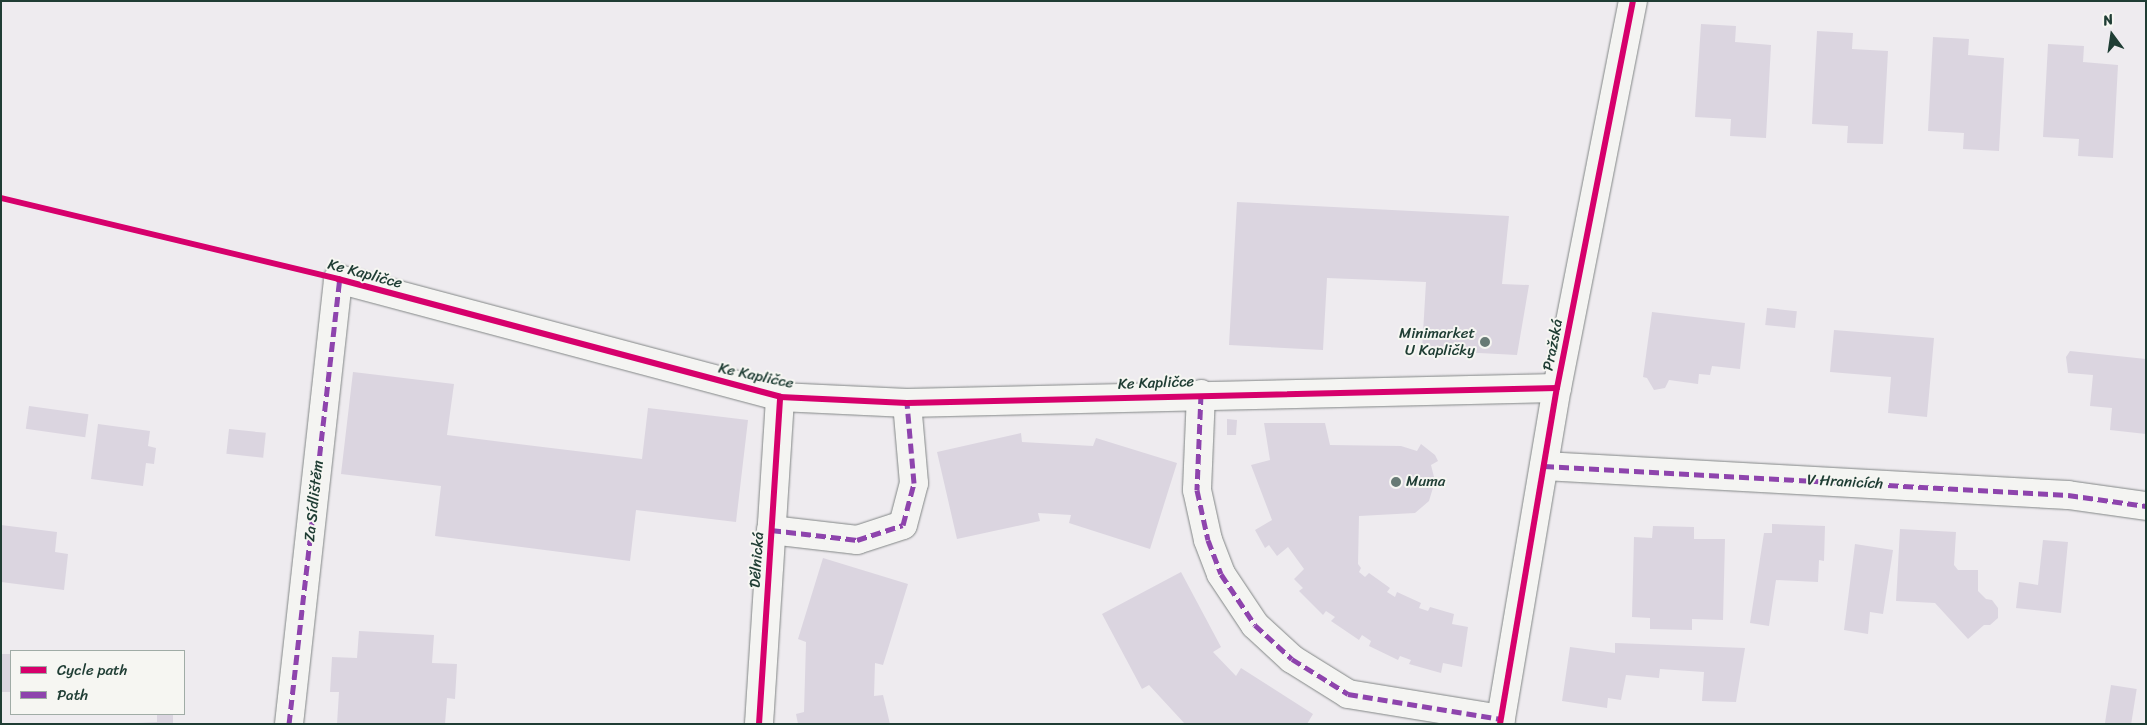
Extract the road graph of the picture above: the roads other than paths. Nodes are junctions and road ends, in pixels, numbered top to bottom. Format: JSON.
{"nodes":[{"id":1,"x":1633,"y":1,"type":"edge"},
{"id":2,"x":338,"y":279,"type":"joint"},
{"id":3,"x":1557,"y":388,"type":"junction"},
{"id":4,"x":1201,"y":394,"type":"junction"},
{"id":5,"x":780,"y":397,"type":"junction"},
{"id":6,"x":907,"y":403,"type":"junction"},
{"id":7,"x":1544,"y":466,"type":"junction"},
{"id":8,"x":2146,"y":506,"type":"edge"},
{"id":9,"x":772,"y":530,"type":"junction"},
{"id":10,"x":1500,"y":721,"type":"edge"},
{"id":11,"x":289,"y":724,"type":"edge"},
{"id":12,"x":759,"y":724,"type":"edge"}],
"edges":[{"from":1,"to":3,"type":"street","name":"Pražská"},
{"from":2,"to":5,"type":"street","name":"Ke Kapličce"},
{"from":2,"to":11,"type":"street","name":"Za Sídlištěm"},
{"from":3,"to":4,"type":"street","name":"Ke Kapličce"},
{"from":3,"to":7,"type":"street","name":"Pražská"},
{"from":4,"to":6,"type":"street","name":"Ke Kapličce"},
{"from":4,"to":10,"type":"street"},
{"from":5,"to":6,"type":"street","name":"Ke Kapličce"},
{"from":5,"to":9,"type":"street","name":"Dělnická"},
{"from":6,"to":9,"type":"street"},
{"from":7,"to":8,"type":"street","name":"V Hranicích"},
{"from":7,"to":10,"type":"street","name":"Pražská"},
{"from":9,"to":12,"type":"street","name":"Dělnická"}]}
